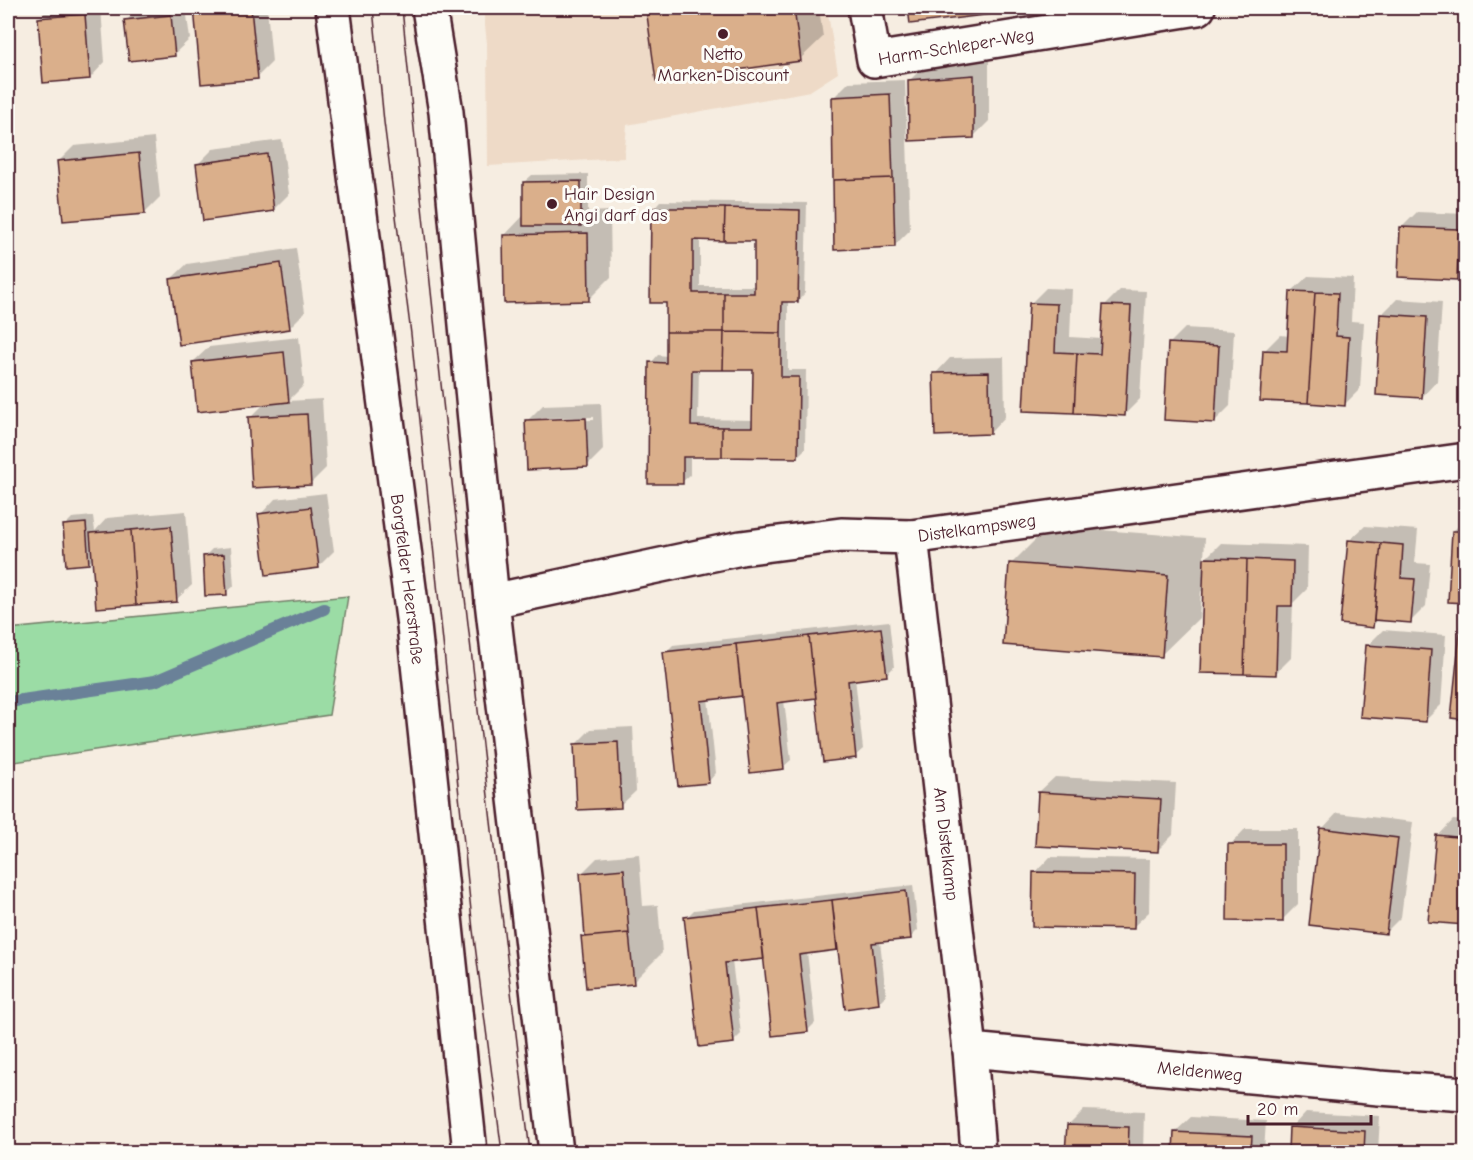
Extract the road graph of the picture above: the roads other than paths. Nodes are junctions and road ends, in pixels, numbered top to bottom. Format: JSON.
{"nodes":[{"id":1,"x":333,"y":8,"type":"edge"},
{"id":2,"x":429,"y":8,"type":"edge"},
{"id":3,"x":865,"y":8,"type":"edge"},
{"id":4,"x":1198,"y":8,"type":"edge"},
{"id":5,"x":1466,"y":460,"type":"edge"},
{"id":6,"x":911,"y":537,"type":"junction"},
{"id":7,"x":492,"y":601,"type":"junction"},
{"id":8,"x":970,"y":1050,"type":"junction"},
{"id":9,"x":1466,"y":1094,"type":"edge"},
{"id":10,"x":470,"y":1152,"type":"edge"},
{"id":11,"x":555,"y":1152,"type":"edge"},
{"id":12,"x":978,"y":1152,"type":"edge"}],
"edges":[{"from":1,"to":10,"type":"street","name":"Borgfelder Heerstraße"},
{"from":2,"to":7,"type":"street"},
{"from":3,"to":4,"type":"street","name":"Harm-Schleper-Weg"},
{"from":5,"to":6,"type":"street","name":"Distelkampsweg"},
{"from":6,"to":7,"type":"street","name":"Distelkampsweg"},
{"from":6,"to":8,"type":"street","name":"Am Distelkamp"},
{"from":7,"to":11,"type":"street"},
{"from":8,"to":9,"type":"street","name":"Meldenweg"},
{"from":8,"to":12,"type":"street","name":"Am Distelkamp"}]}
